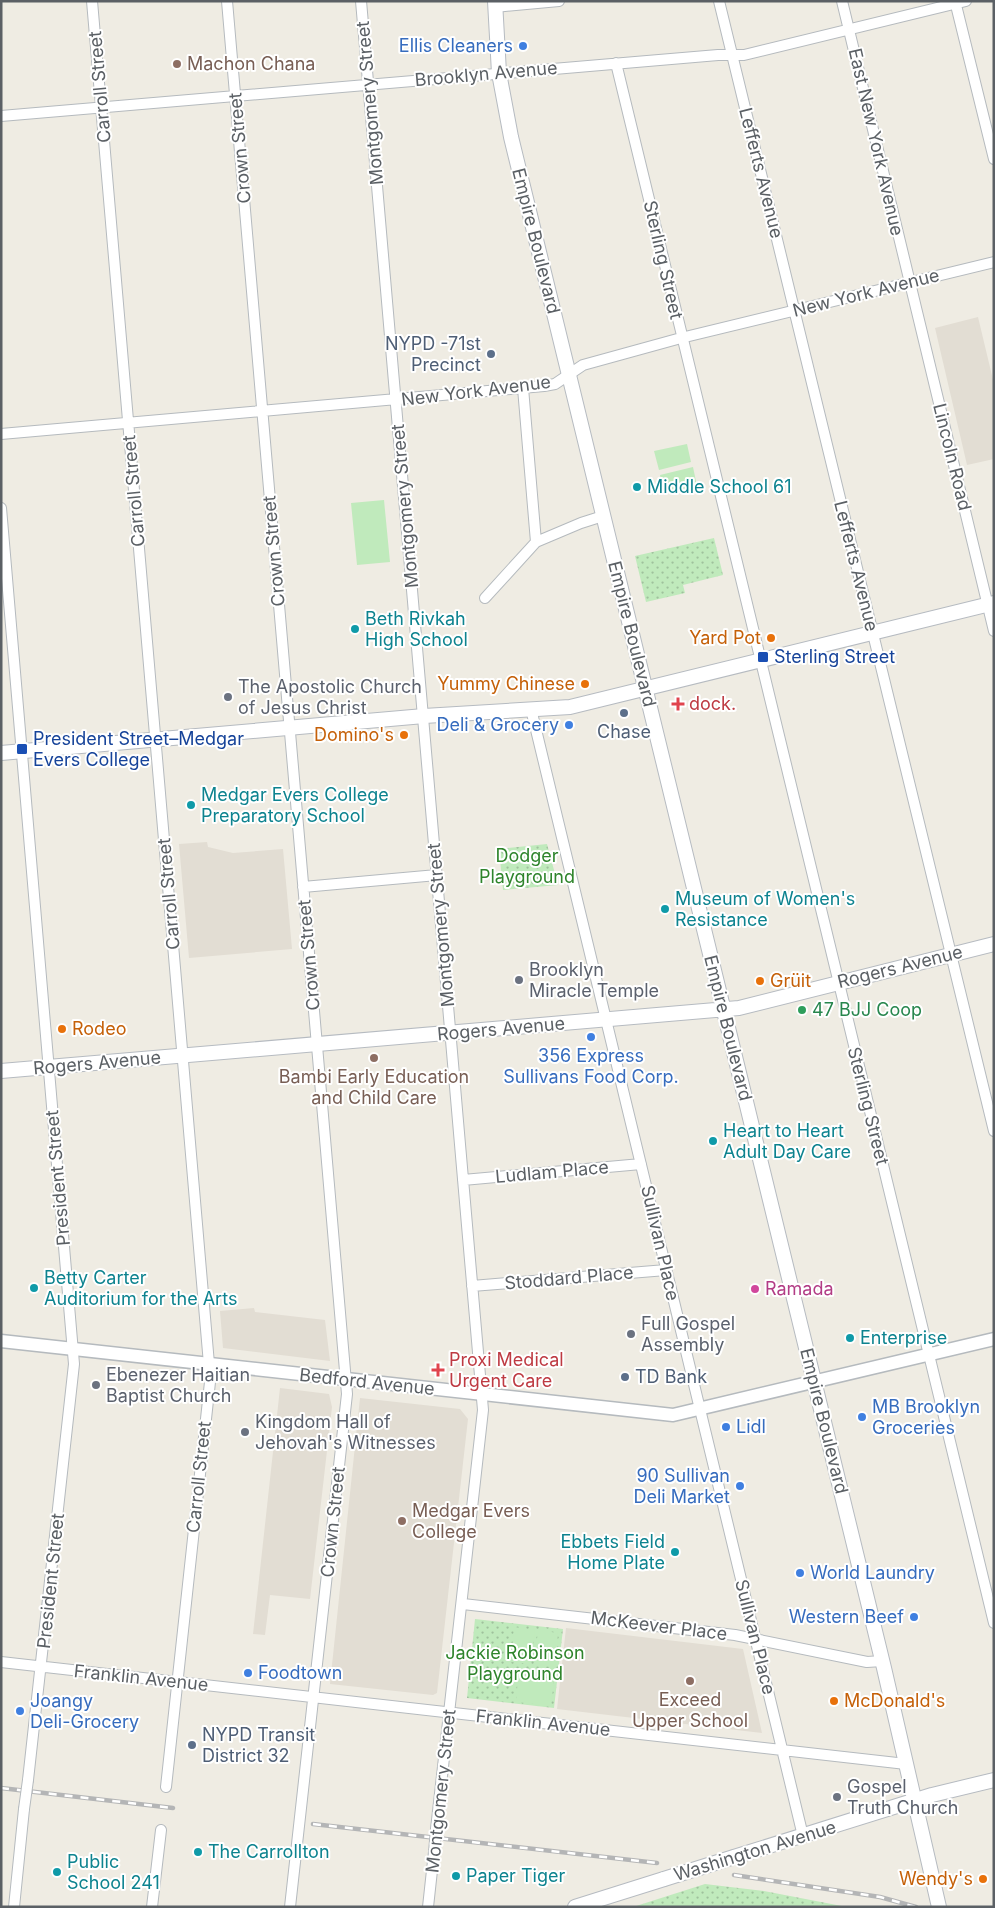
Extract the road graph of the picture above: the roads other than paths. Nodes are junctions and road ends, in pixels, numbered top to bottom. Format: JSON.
{"nodes":[{"id":1,"x":92,"y":1,"type":"edge"},
{"id":2,"x":227,"y":1,"type":"edge"},
{"id":3,"x":361,"y":1,"type":"edge"},
{"id":4,"x":558,"y":1,"type":"edge"},
{"id":5,"x":718,"y":1,"type":"edge"},
{"id":6,"x":842,"y":1,"type":"edge"},
{"id":7,"x":959,"y":2,"type":"edge"},
{"id":8,"x":495,"y":4,"type":"edge"},
{"id":9,"x":849,"y":30,"type":"junction"},
{"id":10,"x":732,"y":55,"type":"junction"},
{"id":11,"x":616,"y":63,"type":"junction"},
{"id":12,"x":500,"y":73,"type":"junction"},
{"id":13,"x":368,"y":84,"type":"junction"},
{"id":14,"x":235,"y":96,"type":"junction"},
{"id":15,"x":101,"y":107,"type":"junction"},
{"id":16,"x":1,"y":116,"type":"edge"},
{"id":17,"x":994,"y":159,"type":"edge"},
{"id":18,"x":994,"y":262,"type":"edge"},
{"id":19,"x":909,"y":282,"type":"junction"},
{"id":20,"x":794,"y":310,"type":"junction"},
{"id":21,"x":681,"y":338,"type":"junction"},
{"id":22,"x":569,"y":375,"type":"junction"},
{"id":23,"x":523,"y":388,"type":"junction"},
{"id":24,"x":396,"y":400,"type":"junction"},
{"id":25,"x":262,"y":412,"type":"junction"},
{"id":26,"x":128,"y":424,"type":"junction"},
{"id":27,"x":1,"y":434,"type":"edge"},
{"id":28,"x":1,"y":508,"type":"edge"},
{"id":29,"x":603,"y":516,"type":"junction"},
{"id":30,"x":536,"y":542,"type":"junction"},
{"id":31,"x":485,"y":598,"type":"dead end"},
{"id":32,"x":990,"y":604,"type":"edge"},
{"id":33,"x":994,"y":632,"type":"edge"},
{"id":34,"x":872,"y":633,"type":"junction"},
{"id":35,"x":760,"y":660,"type":"junction"},
{"id":36,"x":646,"y":688,"type":"junction"},
{"id":37,"x":531,"y":709,"type":"junction"},
{"id":38,"x":424,"y":716,"type":"junction"},
{"id":39,"x":290,"y":728,"type":"junction"},
{"id":40,"x":156,"y":740,"type":"junction"},
{"id":41,"x":22,"y":751,"type":"junction"},
{"id":42,"x":1,"y":753,"type":"edge"},
{"id":43,"x":437,"y":875,"type":"junction"},
{"id":44,"x":303,"y":886,"type":"junction"},
{"id":45,"x":994,"y":944,"type":"edge"},
{"id":46,"x":951,"y":955,"type":"junction"},
{"id":47,"x":838,"y":982,"type":"junction"},
{"id":48,"x":724,"y":1010,"type":"junction"},
{"id":49,"x":606,"y":1020,"type":"junction"},
{"id":50,"x":450,"y":1033,"type":"junction"},
{"id":51,"x":317,"y":1044,"type":"junction"},
{"id":52,"x":183,"y":1056,"type":"junction"},
{"id":53,"x":49,"y":1067,"type":"junction"},
{"id":54,"x":1,"y":1071,"type":"edge"},
{"id":55,"x":994,"y":1131,"type":"edge"},
{"id":56,"x":641,"y":1164,"type":"junction"},
{"id":57,"x":463,"y":1180,"type":"junction"},
{"id":58,"x":666,"y":1270,"type":"junction"},
{"id":59,"x":472,"y":1286,"type":"junction"},
{"id":60,"x":994,"y":1339,"type":"edge"},
{"id":61,"x":1,"y":1341,"type":"edge"},
{"id":62,"x":73,"y":1349,"type":"junction"},
{"id":63,"x":928,"y":1354,"type":"junction"},
{"id":64,"x":209,"y":1364,"type":"junction"},
{"id":65,"x":346,"y":1379,"type":"junction"},
{"id":66,"x":814,"y":1382,"type":"junction"},
{"id":67,"x":482,"y":1395,"type":"junction"},
{"id":68,"x":699,"y":1410,"type":"junction"},
{"id":69,"x":463,"y":1604,"type":"junction"},
{"id":70,"x":994,"y":1623,"type":"edge"},
{"id":71,"x":755,"y":1639,"type":"junction"},
{"id":72,"x":882,"y":1661,"type":"junction"},
{"id":73,"x":1,"y":1662,"type":"edge"},
{"id":74,"x":42,"y":1667,"type":"junction"},
{"id":75,"x":178,"y":1682,"type":"junction"},
{"id":76,"x":314,"y":1697,"type":"junction"},
{"id":77,"x":450,"y":1712,"type":"junction"},
{"id":78,"x":783,"y":1749,"type":"junction"},
{"id":79,"x":906,"y":1764,"type":"junction"},
{"id":80,"x":994,"y":1780,"type":"edge"},
{"id":81,"x":166,"y":1787,"type":"dead end"},
{"id":82,"x":914,"y":1800,"type":"junction"},
{"id":83,"x":161,"y":1830,"type":"dead end"},
{"id":84,"x":803,"y":1836,"type":"junction"},
{"id":85,"x":14,"y":1907,"type":"edge"},
{"id":86,"x":152,"y":1907,"type":"edge"},
{"id":87,"x":290,"y":1907,"type":"edge"},
{"id":88,"x":428,"y":1907,"type":"edge"},
{"id":89,"x":575,"y":1907,"type":"edge"},
{"id":90,"x":939,"y":1907,"type":"edge"}],
"edges":[{"from":1,"to":15,"type":"street","name":"Carroll Street"},
{"from":2,"to":14,"type":"street","name":"Crown Street"},
{"from":3,"to":13,"type":"street","name":"Montgomery Street"},
{"from":4,"to":8,"type":"street"},
{"from":5,"to":10,"type":"street","name":"Lefferts Avenue"},
{"from":6,"to":9,"type":"street","name":"East New York Avenue"},
{"from":7,"to":9,"type":"street","name":"Brooklyn Avenue"},
{"from":7,"to":17,"type":"street"},
{"from":8,"to":12,"type":"main road","name":"Empire Boulevard"},
{"from":9,"to":10,"type":"street","name":"Brooklyn Avenue"},
{"from":9,"to":19,"type":"street","name":"East New York Avenue"},
{"from":10,"to":11,"type":"street","name":"Brooklyn Avenue"},
{"from":10,"to":20,"type":"street","name":"Lefferts Avenue"},
{"from":11,"to":12,"type":"street","name":"Brooklyn Avenue"},
{"from":11,"to":21,"type":"street","name":"Sterling Street"},
{"from":12,"to":13,"type":"street","name":"Brooklyn Avenue"},
{"from":12,"to":22,"type":"main road","name":"Empire Boulevard"},
{"from":13,"to":14,"type":"street","name":"Brooklyn Avenue"},
{"from":13,"to":24,"type":"street","name":"Montgomery Street"},
{"from":14,"to":15,"type":"street","name":"Brooklyn Avenue"},
{"from":14,"to":25,"type":"street","name":"Crown Street"},
{"from":15,"to":16,"type":"street","name":"Brooklyn Avenue"},
{"from":15,"to":26,"type":"street","name":"Carroll Street"},
{"from":18,"to":19,"type":"street","name":"New York Avenue"},
{"from":19,"to":20,"type":"street","name":"New York Avenue"},
{"from":19,"to":32,"type":"street","name":"Lincoln Road"},
{"from":20,"to":21,"type":"street","name":"New York Avenue"},
{"from":20,"to":34,"type":"street","name":"Lefferts Avenue"},
{"from":21,"to":22,"type":"street","name":"New York Avenue"},
{"from":21,"to":35,"type":"street","name":"Sterling Street"},
{"from":22,"to":23,"type":"street","name":"New York Avenue"},
{"from":22,"to":29,"type":"main road","name":"Empire Boulevard"},
{"from":23,"to":24,"type":"street","name":"New York Avenue"},
{"from":23,"to":30,"type":"street"},
{"from":24,"to":25,"type":"street","name":"New York Avenue"},
{"from":24,"to":38,"type":"street","name":"Montgomery Street"},
{"from":25,"to":26,"type":"street","name":"New York Avenue"},
{"from":25,"to":39,"type":"street","name":"Crown Street"},
{"from":26,"to":27,"type":"street","name":"New York Avenue"},
{"from":26,"to":40,"type":"street","name":"Carroll Street"},
{"from":28,"to":41,"type":"street","name":"President Street"},
{"from":29,"to":30,"type":"street"},
{"from":29,"to":36,"type":"main road","name":"Empire Boulevard"},
{"from":30,"to":31,"type":"street"},
{"from":32,"to":33,"type":"street","name":"Lincoln Road"},
{"from":32,"to":34,"type":"main road"},
{"from":34,"to":35,"type":"main road"},
{"from":34,"to":46,"type":"street","name":"Lefferts Avenue"},
{"from":35,"to":36,"type":"main road"},
{"from":35,"to":47,"type":"street","name":"Sterling Street"},
{"from":36,"to":37,"type":"main road"},
{"from":36,"to":48,"type":"main road","name":"Empire Boulevard"},
{"from":37,"to":38,"type":"main road"},
{"from":37,"to":49,"type":"street","name":"Sullivan Place"},
{"from":38,"to":39,"type":"main road"},
{"from":38,"to":43,"type":"street","name":"Montgomery Street"},
{"from":39,"to":40,"type":"main road"},
{"from":39,"to":44,"type":"street","name":"Crown Street"},
{"from":40,"to":41,"type":"main road"},
{"from":40,"to":52,"type":"street","name":"Carroll Street"},
{"from":41,"to":42,"type":"main road"},
{"from":41,"to":53,"type":"street","name":"President Street"},
{"from":43,"to":44,"type":"street"},
{"from":43,"to":50,"type":"street","name":"Montgomery Street"},
{"from":44,"to":51,"type":"street","name":"Crown Street"},
{"from":45,"to":46,"type":"main road","name":"Rogers Avenue"},
{"from":46,"to":47,"type":"main road","name":"Rogers Avenue"},
{"from":46,"to":55,"type":"street","name":"Lefferts Avenue"},
{"from":47,"to":48,"type":"main road","name":"Rogers Avenue"},
{"from":47,"to":63,"type":"street","name":"Sterling Street"},
{"from":48,"to":49,"type":"main road","name":"Rogers Avenue"},
{"from":48,"to":66,"type":"main road","name":"Empire Boulevard"},
{"from":49,"to":50,"type":"main road","name":"Rogers Avenue"},
{"from":49,"to":56,"type":"street","name":"Sullivan Place"},
{"from":50,"to":51,"type":"main road","name":"Rogers Avenue"},
{"from":50,"to":57,"type":"street","name":"Montgomery Street"},
{"from":51,"to":52,"type":"main road","name":"Rogers Avenue"},
{"from":51,"to":65,"type":"street","name":"Crown Street"},
{"from":52,"to":53,"type":"main road","name":"Rogers Avenue"},
{"from":52,"to":64,"type":"street","name":"Carroll Street"},
{"from":53,"to":54,"type":"main road","name":"Rogers Avenue"},
{"from":53,"to":62,"type":"street","name":"President Street"},
{"from":56,"to":57,"type":"street","name":"Ludlam Place"},
{"from":56,"to":58,"type":"street","name":"Sullivan Place"},
{"from":57,"to":59,"type":"street","name":"Montgomery Street"},
{"from":58,"to":59,"type":"street","name":"Stoddard Place"},
{"from":58,"to":68,"type":"street","name":"Sullivan Place"},
{"from":59,"to":67,"type":"street","name":"Montgomery Street"},
{"from":60,"to":63,"type":"street","name":"Bedford Avenue"},
{"from":61,"to":62,"type":"street","name":"Bedford Avenue"},
{"from":62,"to":64,"type":"street","name":"Bedford Avenue"},
{"from":62,"to":74,"type":"street","name":"President Street"},
{"from":63,"to":66,"type":"street","name":"Bedford Avenue"},
{"from":63,"to":70,"type":"street","name":"Sterling Street"},
{"from":64,"to":65,"type":"street","name":"Bedford Avenue"},
{"from":64,"to":75,"type":"street","name":"Carroll Street"},
{"from":65,"to":67,"type":"street","name":"Bedford Avenue"},
{"from":65,"to":76,"type":"street","name":"Crown Street"},
{"from":66,"to":68,"type":"street","name":"Bedford Avenue"},
{"from":66,"to":72,"type":"main road","name":"Empire Boulevard"},
{"from":67,"to":68,"type":"street","name":"Bedford Avenue"},
{"from":67,"to":69,"type":"street","name":"Montgomery Street"},
{"from":68,"to":71,"type":"street","name":"Sullivan Place"},
{"from":69,"to":71,"type":"street","name":"McKeever Place"},
{"from":69,"to":77,"type":"street","name":"Montgomery Street"},
{"from":71,"to":72,"type":"street","name":"McKeever Place"},
{"from":71,"to":78,"type":"street","name":"Sullivan Place"},
{"from":72,"to":79,"type":"main road","name":"Empire Boulevard"},
{"from":73,"to":74,"type":"street","name":"Franklin Avenue"},
{"from":74,"to":75,"type":"street","name":"Franklin Avenue"},
{"from":74,"to":85,"type":"street","name":"President Street","bridge":true},
{"from":75,"to":76,"type":"street","name":"Franklin Avenue"},
{"from":75,"to":81,"type":"street","name":"Carroll Street"},
{"from":76,"to":77,"type":"street","name":"Franklin Avenue"},
{"from":76,"to":87,"type":"street","name":"Crown Street"},
{"from":77,"to":78,"type":"street","name":"Franklin Avenue"},
{"from":77,"to":88,"type":"street","name":"Montgomery Street","bridge":true},
{"from":78,"to":79,"type":"street","name":"Franklin Avenue"},
{"from":78,"to":84,"type":"street","name":"Sullivan Place"},
{"from":79,"to":82,"type":"main road","name":"Empire Boulevard"},
{"from":80,"to":82,"type":"main road","name":"Washington Avenue"},
{"from":82,"to":84,"type":"main road","name":"Washington Avenue"},
{"from":82,"to":90,"type":"main road","name":"Empire Boulevard"},
{"from":83,"to":86,"type":"street"},
{"from":84,"to":89,"type":"main road","name":"Washington Avenue","bridge":true}]}
